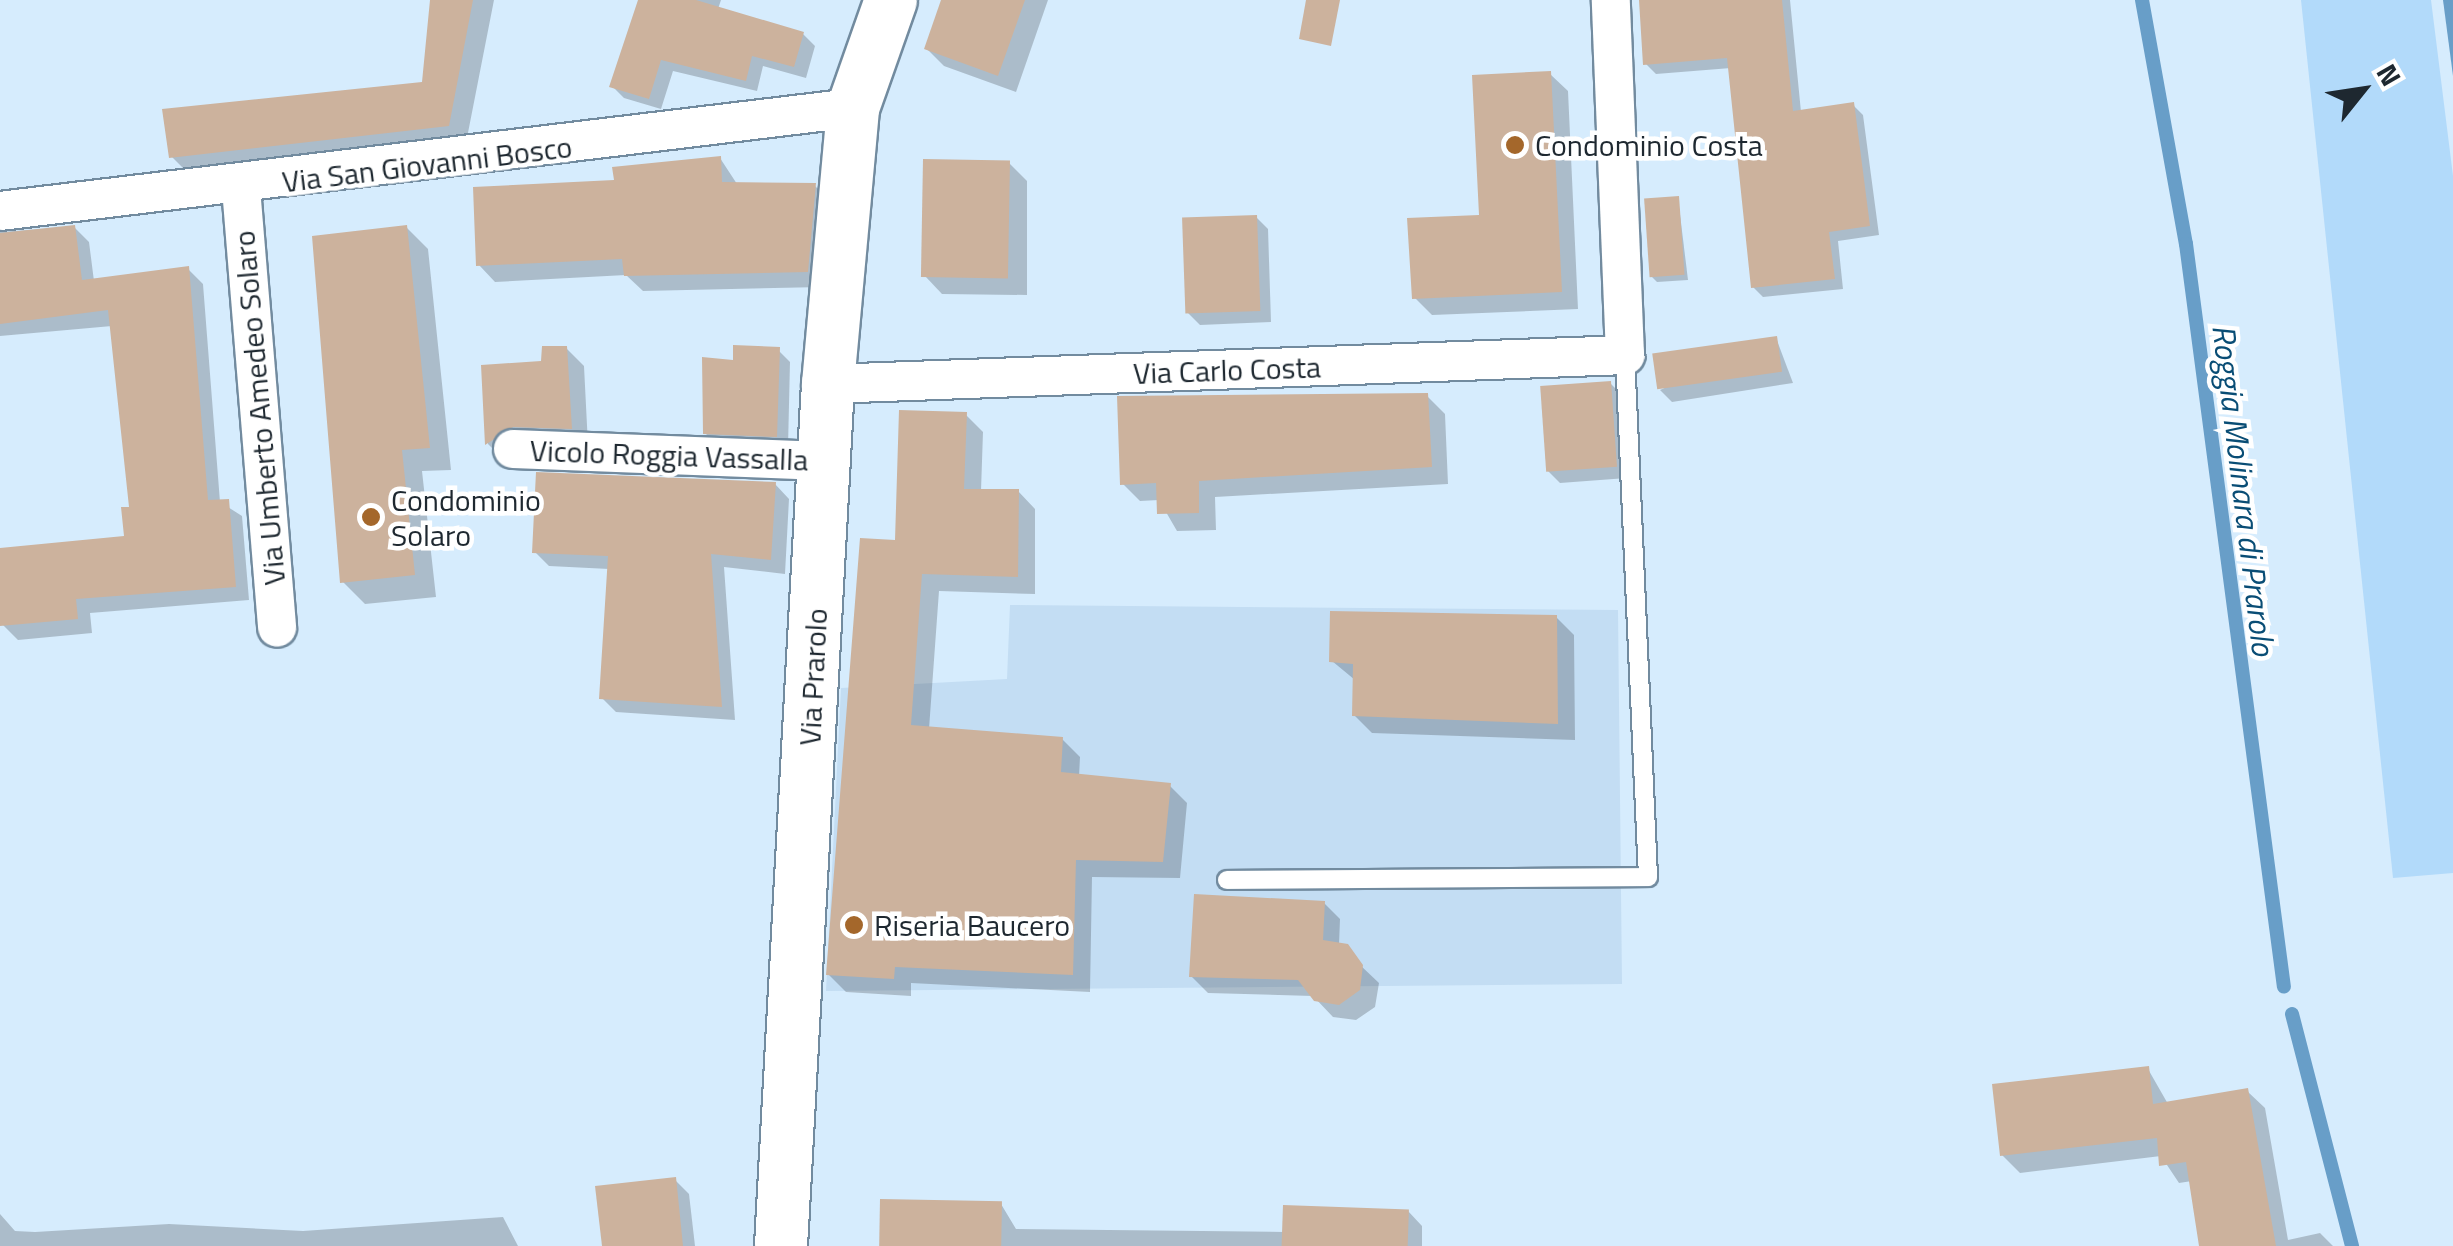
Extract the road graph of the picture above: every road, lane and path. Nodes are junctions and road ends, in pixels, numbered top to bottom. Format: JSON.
{"nodes":[{"id":1,"x":891,"y":0,"type":"edge"},
{"id":2,"x":1611,"y":0,"type":"edge"},
{"id":3,"x":854,"y":108,"type":"junction"},
{"id":4,"x":241,"y":188,"type":"junction"},
{"id":5,"x":0,"y":211,"type":"edge"},
{"id":6,"x":1625,"y":355,"type":"junction"},
{"id":7,"x":828,"y":384,"type":"junction"},
{"id":8,"x":513,"y":449,"type":"dead end"},
{"id":9,"x":824,"y":462,"type":"junction"},
{"id":10,"x":276,"y":628,"type":"dead end"},
{"id":11,"x":1227,"y":880,"type":"dead end"},
{"id":12,"x":781,"y":1246,"type":"edge"}],
"edges":[{"from":1,"to":3,"type":"street","name":"Via Prarolo"},
{"from":2,"to":6,"type":"street"},
{"from":3,"to":4,"type":"street","name":"Via San Giovanni Bosco"},
{"from":3,"to":7,"type":"street","name":"Via Prarolo"},
{"from":4,"to":5,"type":"street","name":"Via San Giovanni Bosco"},
{"from":4,"to":10,"type":"street","name":"Via Umberto Amedeo Solaro"},
{"from":6,"to":7,"type":"street","name":"Via Carlo Costa"},
{"from":6,"to":11,"type":"lane"},
{"from":7,"to":9,"type":"street","name":"Via Prarolo"},
{"from":8,"to":9,"type":"street","name":"Vicolo Roggia Vassalla"},
{"from":9,"to":12,"type":"street","name":"Via Prarolo"}]}
